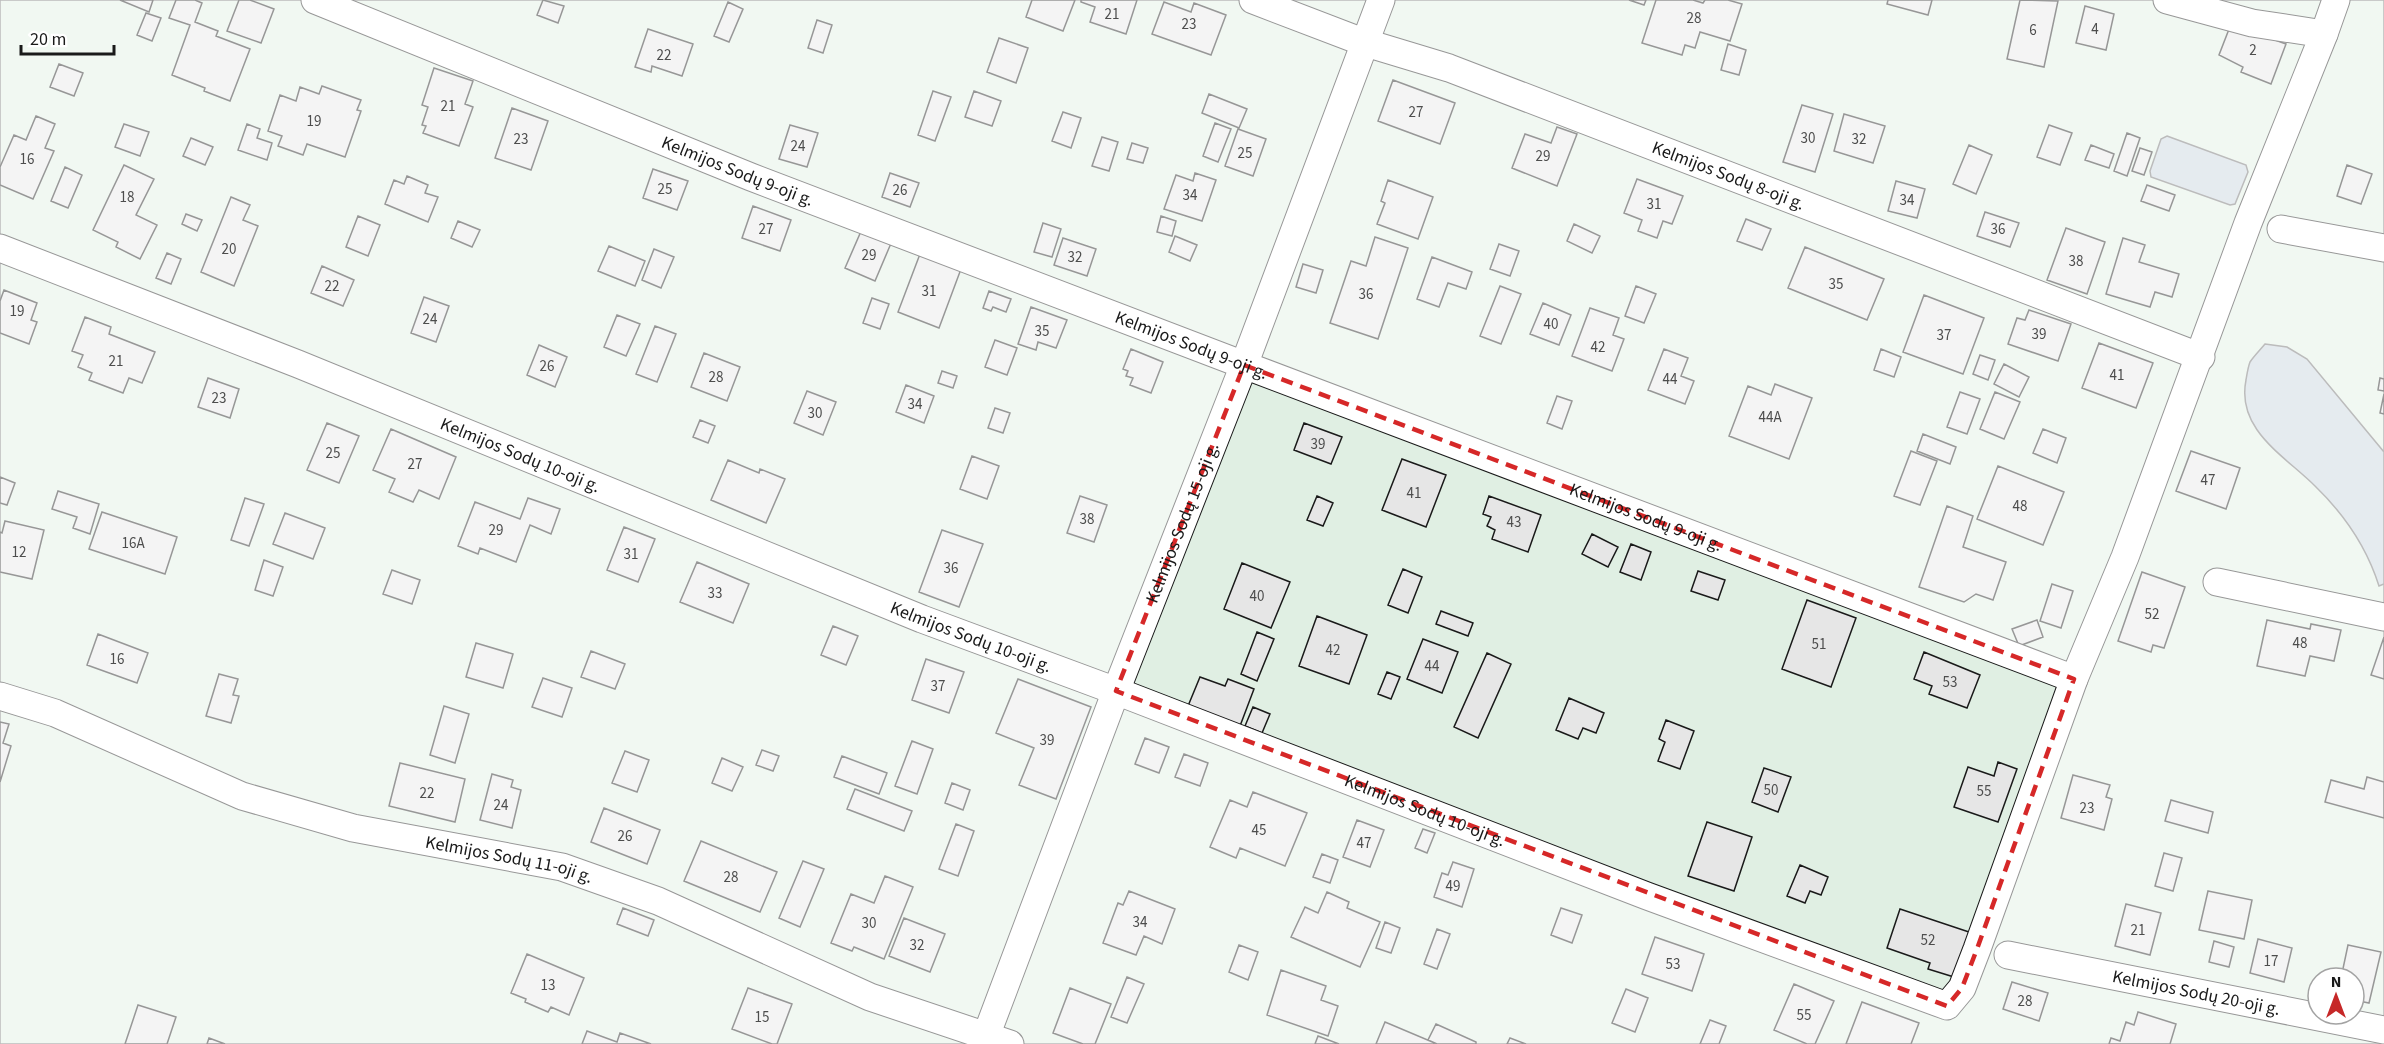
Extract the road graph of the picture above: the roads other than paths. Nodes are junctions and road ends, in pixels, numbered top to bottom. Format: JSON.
{"nodes":[{"id":1,"x":315,"y":0,"type":"edge"},
{"id":2,"x":1253,"y":0,"type":"edge"},
{"id":3,"x":1381,"y":0,"type":"edge"},
{"id":4,"x":2167,"y":0,"type":"edge"},
{"id":5,"x":2336,"y":0,"type":"edge"},
{"id":6,"x":2324,"y":34,"type":"junction"},
{"id":7,"x":1363,"y":42,"type":"junction"},
{"id":8,"x":2282,"y":229,"type":"dead end"},
{"id":9,"x":0,"y":248,"type":"edge"},
{"id":10,"x":2384,"y":248,"type":"edge"},
{"id":11,"x":2200,"y":357,"type":"junction"},
{"id":12,"x":1244,"y":365,"type":"junction"},
{"id":13,"x":2217,"y":582,"type":"dead end"},
{"id":14,"x":2384,"y":617,"type":"edge"},
{"id":15,"x":2074,"y":679,"type":"junction"},
{"id":16,"x":1116,"y":691,"type":"junction"},
{"id":17,"x":0,"y":696,"type":"edge"},
{"id":18,"x":2008,"y":955,"type":"dead end"},
{"id":19,"x":2384,"y":1030,"type":"edge"},
{"id":20,"x":993,"y":1041,"type":"edge"}],
"edges":[{"from":1,"to":12,"type":"street","name":"Kelmijos Sodų 9-oji g."},
{"from":2,"to":7,"type":"street","name":"Kelmijos Sodų 8-oji g."},
{"from":3,"to":7,"type":"street","name":"Kelmijos Sodų 15-oji g."},
{"from":4,"to":6,"type":"street"},
{"from":5,"to":6,"type":"street"},
{"from":6,"to":11,"type":"street"},
{"from":7,"to":11,"type":"street","name":"Kelmijos Sodų 8-oji g."},
{"from":7,"to":12,"type":"street","name":"Kelmijos Sodų 15-oji g."},
{"from":8,"to":10,"type":"street"},
{"from":9,"to":16,"type":"street","name":"Kelmijos Sodų 10-oji g."},
{"from":11,"to":15,"type":"street"},
{"from":12,"to":15,"type":"street","name":"Kelmijos Sodų 9-oji g."},
{"from":12,"to":16,"type":"street","name":"Kelmijos Sodų 15-oji g."},
{"from":13,"to":14,"type":"street"},
{"from":15,"to":16,"type":"street","name":"Kelmijos Sodų 10-oji g."},
{"from":16,"to":20,"type":"street","name":"Kelmijos Sodų 15-oji g."},
{"from":17,"to":20,"type":"street","name":"Kelmijos Sodų 11-oji g."},
{"from":18,"to":19,"type":"street","name":"Kelmijos Sodų 20-oji g."}]}
